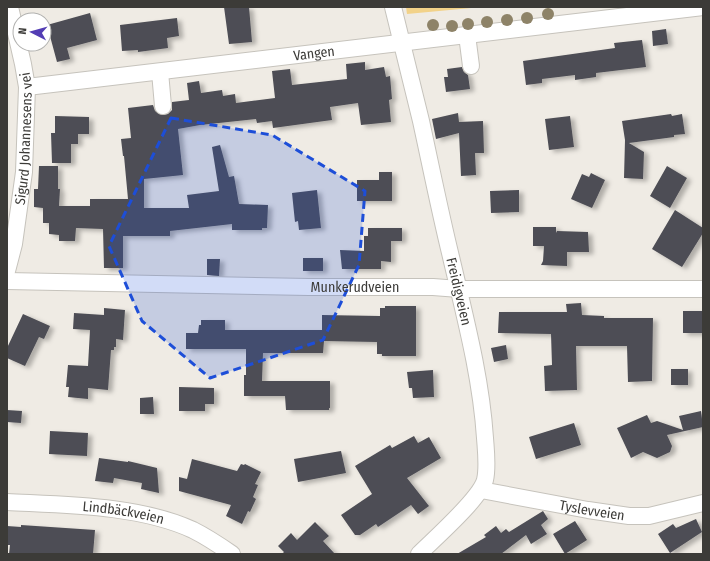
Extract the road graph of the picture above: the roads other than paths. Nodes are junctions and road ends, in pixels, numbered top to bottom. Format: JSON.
{"nodes":[{"id":1,"x":10,"y":7,"type":"edge"},
{"id":2,"x":393,"y":7,"type":"edge"},
{"id":3,"x":703,"y":8,"type":"edge"},
{"id":4,"x":467,"y":35,"type":"junction"},
{"id":5,"x":401,"y":44,"type":"junction"},
{"id":6,"x":471,"y":66,"type":"dead end"},
{"id":7,"x":160,"y":72,"type":"junction"},
{"id":8,"x":27,"y":87,"type":"junction"},
{"id":9,"x":163,"y":106,"type":"dead end"},
{"id":10,"x":7,"y":271,"type":"edge"},
{"id":11,"x":7,"y":281,"type":"edge"},
{"id":12,"x":459,"y":289,"type":"junction"},
{"id":13,"x":703,"y":289,"type":"edge"},
{"id":14,"x":481,"y":490,"type":"junction"},
{"id":15,"x":7,"y":502,"type":"edge"},
{"id":16,"x":703,"y":503,"type":"edge"},
{"id":17,"x":232,"y":554,"type":"edge"},
{"id":18,"x":419,"y":554,"type":"edge"}],
"edges":[{"from":1,"to":8,"type":"street","name":"Sigurd Johannesens vei"},
{"from":2,"to":5,"type":"street","name":"Freidigveien"},
{"from":3,"to":4,"type":"street","name":"Vangen"},
{"from":4,"to":5,"type":"street","name":"Vangen"},
{"from":4,"to":6,"type":"street"},
{"from":5,"to":7,"type":"street","name":"Vangen"},
{"from":5,"to":12,"type":"street","name":"Freidigveien"},
{"from":7,"to":8,"type":"street","name":"Vangen"},
{"from":7,"to":9,"type":"street"},
{"from":8,"to":10,"type":"street","name":"Sigurd Johannesens vei"},
{"from":11,"to":12,"type":"street","name":"Munkerudveien"},
{"from":12,"to":13,"type":"street","name":"Munkerudveien"},
{"from":12,"to":14,"type":"street","name":"Freidigveien"},
{"from":14,"to":16,"type":"street","name":"Tyslevveien"},
{"from":14,"to":18,"type":"street","name":"Freidigveien"},
{"from":15,"to":17,"type":"street","name":"Lindbäckveien"}]}
